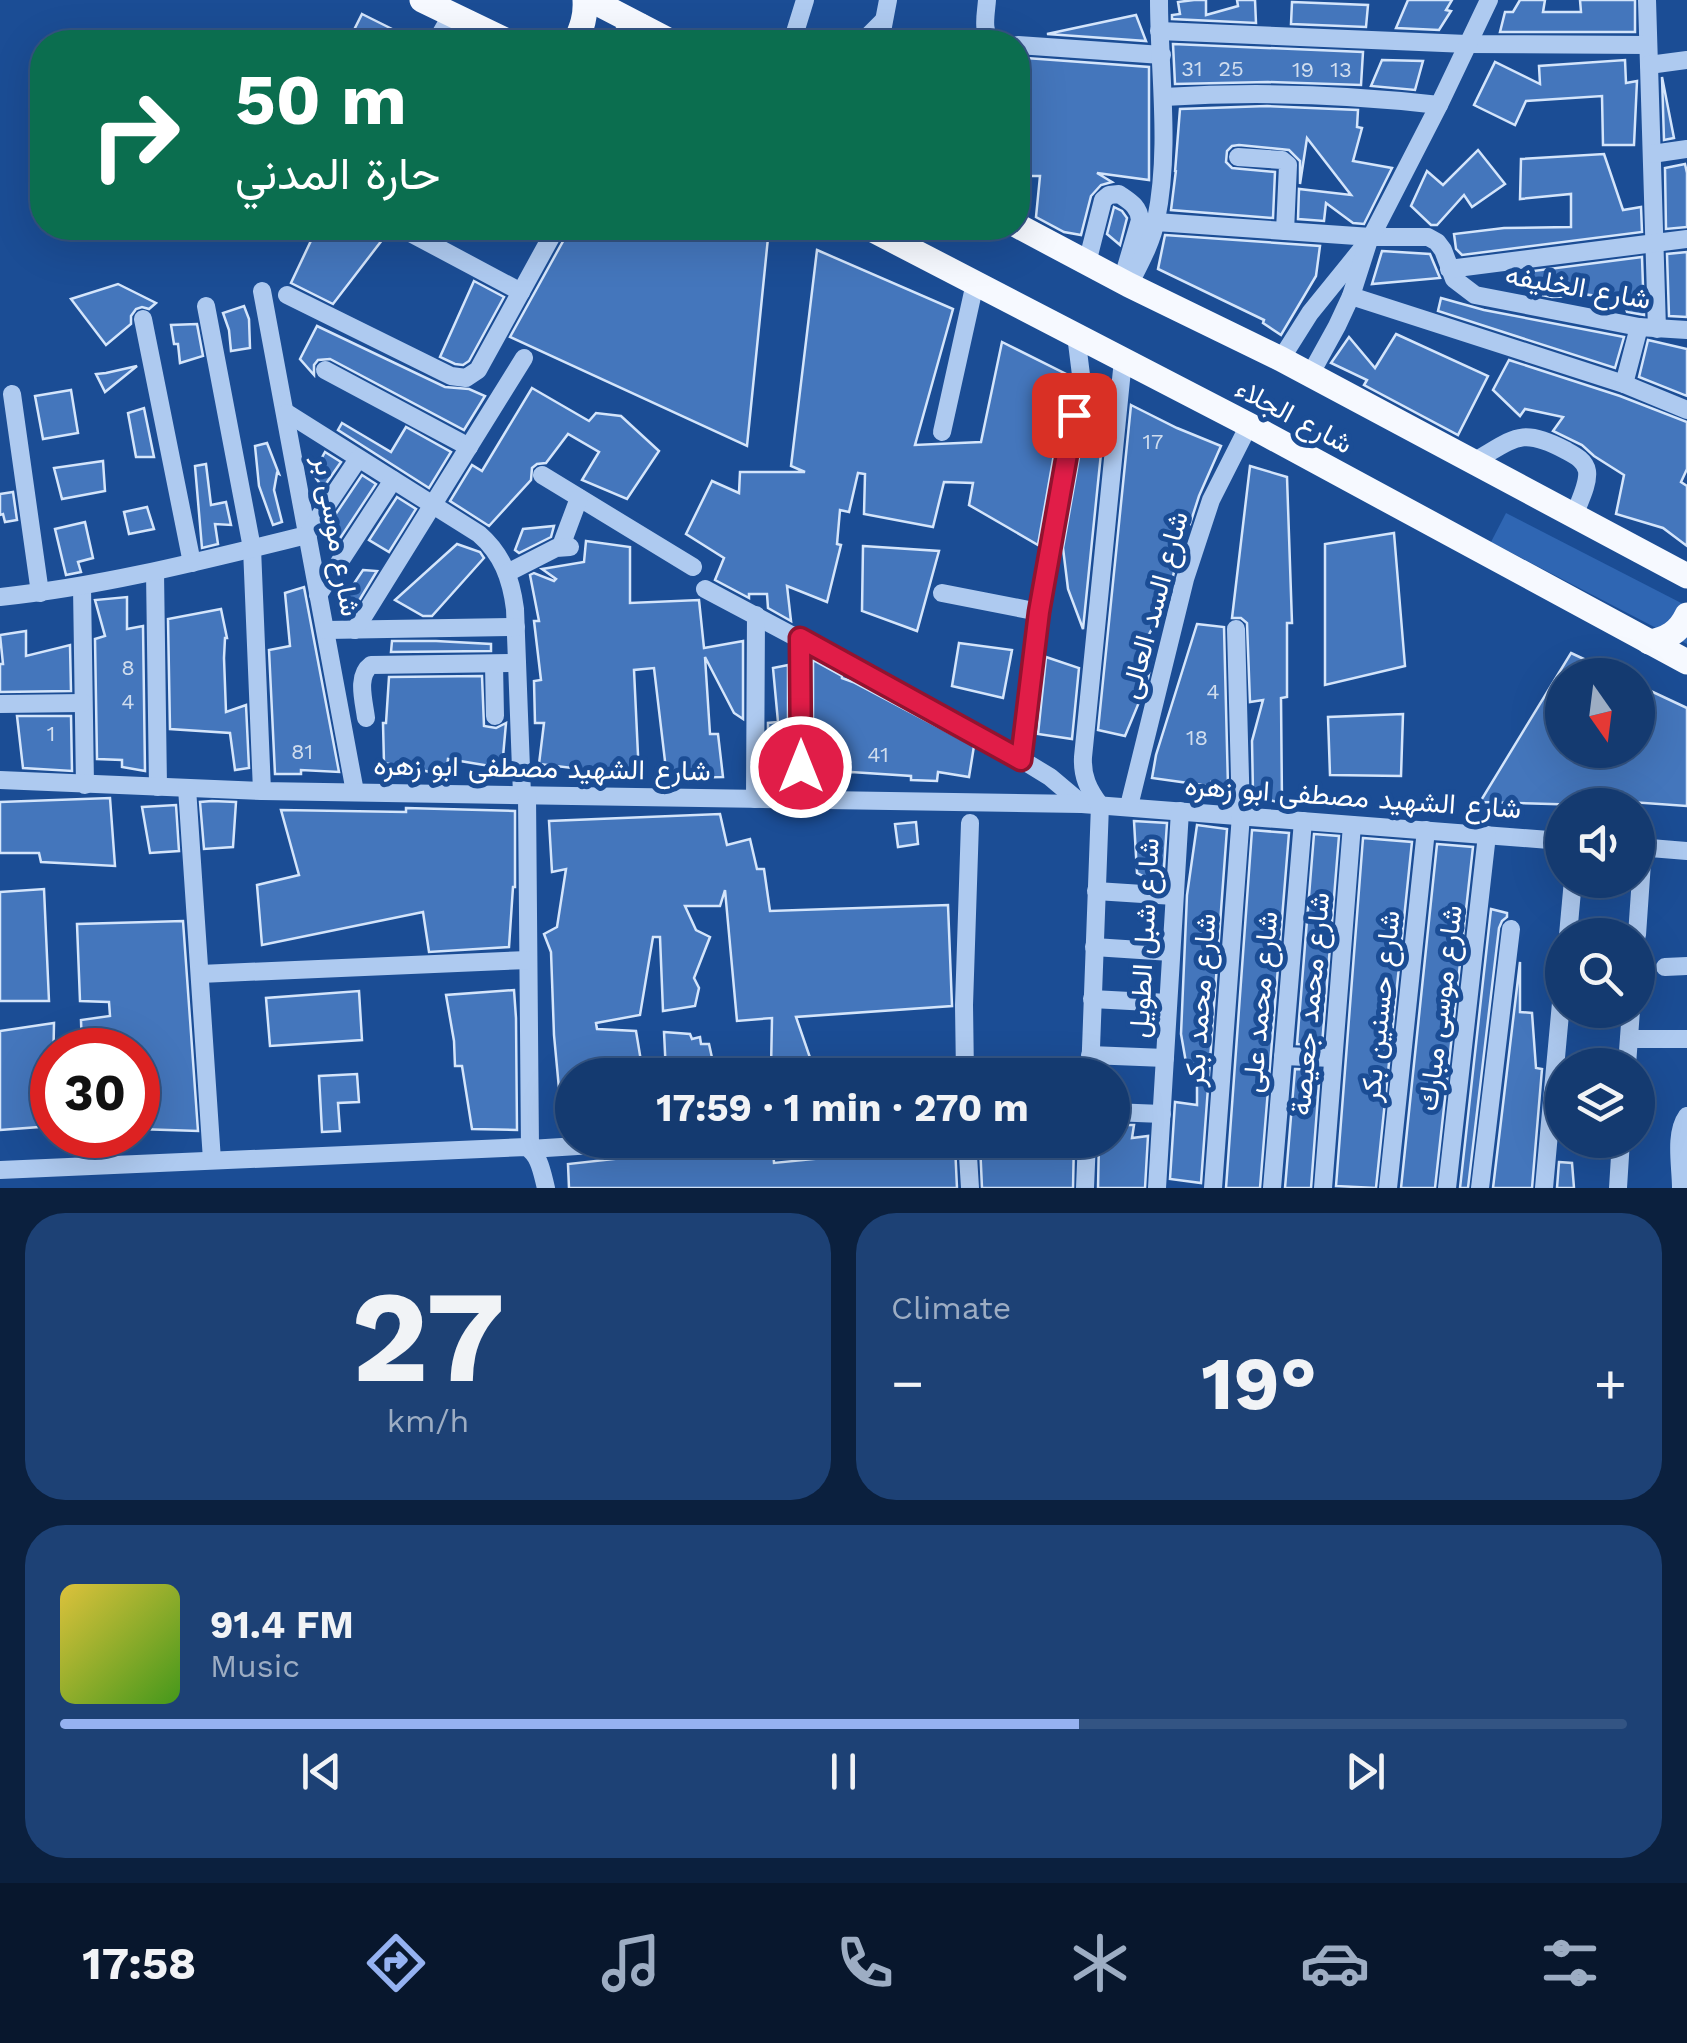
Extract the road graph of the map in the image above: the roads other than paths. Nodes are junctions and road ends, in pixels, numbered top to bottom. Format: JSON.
{"nodes":[{"id":1,"x":422,"y":0,"type":"edge"},
{"id":2,"x":588,"y":0,"type":"edge"},
{"id":3,"x":805,"y":0,"type":"edge"},
{"id":4,"x":888,"y":0,"type":"edge"},
{"id":5,"x":987,"y":0,"type":"edge"},
{"id":6,"x":1159,"y":0,"type":"edge"},
{"id":7,"x":1488,"y":0,"type":"edge"},
{"id":8,"x":1647,"y":0,"type":"edge"},
{"id":9,"x":452,"y":14,"type":"junction"},
{"id":10,"x":882,"y":22,"type":"junction"},
{"id":11,"x":640,"y":26,"type":"junction"},
{"id":12,"x":443,"y":30,"type":"edge"},
{"id":13,"x":485,"y":30,"type":"edge"},
{"id":14,"x":579,"y":30,"type":"edge"},
{"id":15,"x":634,"y":30,"type":"edge"},
{"id":16,"x":648,"y":30,"type":"edge"},
{"id":17,"x":796,"y":30,"type":"edge"},
{"id":18,"x":874,"y":30,"type":"edge"},
{"id":19,"x":881,"y":30,"type":"edge"},
{"id":20,"x":985,"y":30,"type":"edge"},
{"id":21,"x":1159,"y":31,"type":"junction"},
{"id":22,"x":1467,"y":44,"type":"junction"},
{"id":23,"x":1648,"y":45,"type":"junction"},
{"id":24,"x":1030,"y":47,"type":"edge"},
{"id":25,"x":1162,"y":55,"type":"junction"},
{"id":26,"x":1687,"y":60,"type":"edge"},
{"id":27,"x":1649,"y":65,"type":"junction"},
{"id":28,"x":1164,"y":98,"type":"junction"},
{"id":29,"x":1439,"y":105,"type":"junction"},
{"id":30,"x":1687,"y":149,"type":"edge"},
{"id":31,"x":1652,"y":154,"type":"junction"},
{"id":32,"x":1238,"y":157,"type":"dead end"},
{"id":33,"x":1156,"y":222,"type":"junction"},
{"id":34,"x":1285,"y":231,"type":"junction"},
{"id":35,"x":1030,"y":232,"type":"edge"},
{"id":36,"x":1687,"y":239,"type":"edge"},
{"id":37,"x":424,"y":240,"type":"edge"},
{"id":38,"x":549,"y":240,"type":"edge"},
{"id":39,"x":892,"y":240,"type":"edge"},
{"id":40,"x":1370,"y":240,"type":"junction"},
{"id":41,"x":1654,"y":244,"type":"junction"},
{"id":42,"x":1087,"y":263,"type":"junction"},
{"id":43,"x":1449,"y":268,"type":"junction"},
{"id":44,"x":975,"y":283,"type":"junction"},
{"id":45,"x":1126,"y":284,"type":"junction"},
{"id":46,"x":262,"y":291,"type":"dead end"},
{"id":47,"x":521,"y":292,"type":"junction"},
{"id":48,"x":287,"y":295,"type":"dead end"},
{"id":49,"x":1351,"y":296,"type":"junction"},
{"id":50,"x":206,"y":306,"type":"dead end"},
{"id":51,"x":144,"y":319,"type":"dead end"},
{"id":52,"x":1648,"y":328,"type":"junction"},
{"id":53,"x":1687,"y":330,"type":"edge"},
{"id":54,"x":1076,"y":335,"type":"junction"},
{"id":55,"x":524,"y":358,"type":"dead end"},
{"id":56,"x":1281,"y":359,"type":"junction"},
{"id":57,"x":1123,"y":360,"type":"junction"},
{"id":58,"x":325,"y":370,"type":"dead end"},
{"id":59,"x":1310,"y":376,"type":"junction"},
{"id":60,"x":1624,"y":384,"type":"junction"},
{"id":61,"x":12,"y":394,"type":"dead end"},
{"id":62,"x":1687,"y":410,"type":"edge"},
{"id":63,"x":286,"y":413,"type":"junction"},
{"id":64,"x":1249,"y":425,"type":"junction"},
{"id":65,"x":942,"y":432,"type":"dead end"},
{"id":66,"x":469,"y":447,"type":"junction"},
{"id":67,"x":358,"y":458,"type":"junction"},
{"id":68,"x":1473,"y":462,"type":"junction"},
{"id":69,"x":542,"y":476,"type":"dead end"},
{"id":70,"x":394,"y":480,"type":"junction"},
{"id":71,"x":579,"y":498,"type":"junction"},
{"id":72,"x":432,"y":505,"type":"junction"},
{"id":73,"x":1574,"y":516,"type":"junction"},
{"id":74,"x":307,"y":535,"type":"junction"},
{"id":75,"x":252,"y":548,"type":"junction"},
{"id":76,"x":192,"y":563,"type":"junction"},
{"id":77,"x":694,"y":566,"type":"dead end"},
{"id":78,"x":155,"y":572,"type":"junction"},
{"id":79,"x":507,"y":573,"type":"junction"},
{"id":80,"x":1686,"y":577,"type":"edge"},
{"id":81,"x":82,"y":587,"type":"junction"},
{"id":82,"x":705,"y":589,"type":"dead end"},
{"id":83,"x":40,"y":593,"type":"junction"},
{"id":84,"x":942,"y":593,"type":"dead end"},
{"id":85,"x":318,"y":595,"type":"junction"},
{"id":86,"x":0,"y":597,"type":"edge"},
{"id":87,"x":1039,"y":612,"type":"junction"},
{"id":88,"x":756,"y":615,"type":"junction"},
{"id":89,"x":1687,"y":615,"type":"edge"},
{"id":90,"x":516,"y":627,"type":"junction"},
{"id":91,"x":1236,"y":629,"type":"dead end"},
{"id":92,"x":326,"y":630,"type":"junction"},
{"id":93,"x":355,"y":630,"type":"junction"},
{"id":94,"x":800,"y":638,"type":"junction"},
{"id":95,"x":1649,"y":642,"type":"junction"},
{"id":96,"x":1687,"y":662,"type":"edge"},
{"id":97,"x":494,"y":664,"type":"junction"},
{"id":98,"x":517,"y":664,"type":"junction"},
{"id":99,"x":84,"y":703,"type":"junction"},
{"id":100,"x":0,"y":704,"type":"edge"},
{"id":101,"x":495,"y":716,"type":"dead end"},
{"id":102,"x":366,"y":718,"type":"dead end"},
{"id":103,"x":1021,"y":760,"type":"junction"},
{"id":104,"x":0,"y":780,"type":"edge"},
{"id":105,"x":84,"y":785,"type":"junction"},
{"id":106,"x":158,"y":788,"type":"junction"},
{"id":107,"x":188,"y":788,"type":"junction"},
{"id":108,"x":262,"y":790,"type":"junction"},
{"id":109,"x":355,"y":792,"type":"junction"},
{"id":110,"x":524,"y":795,"type":"junction"},
{"id":111,"x":755,"y":799,"type":"junction"},
{"id":112,"x":801,"y":799,"type":"junction"},
{"id":113,"x":1091,"y":804,"type":"junction"},
{"id":114,"x":1129,"y":806,"type":"junction"},
{"id":115,"x":1180,"y":812,"type":"junction"},
{"id":116,"x":1242,"y":816,"type":"junction"},
{"id":117,"x":1302,"y":821,"type":"junction"},
{"id":118,"x":970,"y":823,"type":"dead end"},
{"id":119,"x":1352,"y":825,"type":"junction"},
{"id":120,"x":1426,"y":830,"type":"junction"},
{"id":121,"x":1487,"y":835,"type":"junction"},
{"id":122,"x":1545,"y":840,"type":"edge"},
{"id":123,"x":1655,"y":849,"type":"edge"},
{"id":124,"x":1687,"y":851,"type":"edge"},
{"id":125,"x":1096,"y":891,"type":"junction"},
{"id":126,"x":1174,"y":896,"type":"junction"},
{"id":127,"x":1511,"y":929,"type":"dead end"},
{"id":128,"x":1094,"y":947,"type":"junction"},
{"id":129,"x":1171,"y":952,"type":"junction"},
{"id":130,"x":528,"y":960,"type":"junction"},
{"id":131,"x":1687,"y":966,"type":"edge"},
{"id":132,"x":1665,"y":967,"type":"dead end"},
{"id":133,"x":200,"y":974,"type":"junction"},
{"id":134,"x":1092,"y":999,"type":"junction"},
{"id":135,"x":1168,"y":1003,"type":"junction"},
{"id":136,"x":1559,"y":1028,"type":"edge"},
{"id":137,"x":1630,"y":1028,"type":"edge"},
{"id":138,"x":1629,"y":1038,"type":"junction"},
{"id":139,"x":1687,"y":1039,"type":"edge"},
{"id":140,"x":1628,"y":1048,"type":"edge"},
{"id":141,"x":1090,"y":1055,"type":"joint"},
{"id":142,"x":1283,"y":1056,"type":"junction"},
{"id":143,"x":966,"y":1058,"type":"edge"},
{"id":144,"x":1165,"y":1058,"type":"junction"},
{"id":145,"x":1333,"y":1058,"type":"junction"},
{"id":146,"x":1130,"y":1113,"type":"edge"},
{"id":147,"x":1162,"y":1114,"type":"junction"},
{"id":148,"x":1687,"y":1116,"type":"edge"},
{"id":149,"x":555,"y":1147,"type":"edge"},
{"id":150,"x":530,"y":1148,"type":"junction"},
{"id":151,"x":968,"y":1158,"type":"edge"},
{"id":152,"x":1086,"y":1158,"type":"edge"},
{"id":153,"x":1620,"y":1158,"type":"edge"},
{"id":154,"x":212,"y":1160,"type":"junction"},
{"id":155,"x":0,"y":1170,"type":"edge"},
{"id":156,"x":546,"y":1188,"type":"edge"},
{"id":157,"x":970,"y":1188,"type":"edge"},
{"id":158,"x":1085,"y":1188,"type":"edge"},
{"id":159,"x":1157,"y":1188,"type":"edge"},
{"id":160,"x":1213,"y":1188,"type":"edge"},
{"id":161,"x":1272,"y":1188,"type":"edge"},
{"id":162,"x":1323,"y":1188,"type":"edge"},
{"id":163,"x":1388,"y":1188,"type":"edge"},
{"id":164,"x":1447,"y":1188,"type":"edge"},
{"id":165,"x":1480,"y":1188,"type":"edge"},
{"id":166,"x":1544,"y":1188,"type":"edge"},
{"id":167,"x":1618,"y":1188,"type":"edge"},
{"id":168,"x":1681,"y":1188,"type":"edge"}],
"edges":[{"from":1,"to":9,"type":"main road"},
{"from":2,"to":11,"type":"main road"},
{"from":2,"to":14,"type":"main road"},
{"from":3,"to":17,"type":"street"},
{"from":4,"to":10,"type":"street"},
{"from":5,"to":20,"type":"street"},
{"from":6,"to":21,"type":"street"},
{"from":7,"to":22,"type":"street"},
{"from":8,"to":23,"type":"street"},
{"from":9,"to":12,"type":"street"},
{"from":9,"to":13,"type":"main road"},
{"from":10,"to":18,"type":"street"},
{"from":10,"to":19,"type":"street"},
{"from":11,"to":15,"type":"main road"},
{"from":11,"to":16,"type":"main road"},
{"from":21,"to":22,"type":"street"},
{"from":21,"to":25,"type":"street"},
{"from":22,"to":23,"type":"street"},
{"from":22,"to":29,"type":"street"},
{"from":23,"to":27,"type":"street"},
{"from":24,"to":25,"type":"street"},
{"from":25,"to":28,"type":"street"},
{"from":26,"to":27,"type":"street"},
{"from":27,"to":31,"type":"street"},
{"from":28,"to":29,"type":"street"},
{"from":28,"to":33,"type":"street"},
{"from":29,"to":40,"type":"street"},
{"from":30,"to":31,"type":"street"},
{"from":31,"to":41,"type":"street"},
{"from":32,"to":34,"type":"street"},
{"from":33,"to":34,"type":"street"},
{"from":33,"to":45,"type":"street"},
{"from":34,"to":40,"type":"street"},
{"from":35,"to":42,"type":"main road","name":"شارع الجلاء"},
{"from":36,"to":41,"type":"street"},
{"from":37,"to":47,"type":"street"},
{"from":38,"to":47,"type":"street"},
{"from":39,"to":44,"type":"main road","name":"شارع الجلاء"},
{"from":40,"to":43,"type":"street","name":"شارع الخليفه"},
{"from":40,"to":49,"type":"street"},
{"from":40,"to":56,"type":"street"},
{"from":41,"to":43,"type":"street"},
{"from":41,"to":52,"type":"street"},
{"from":42,"to":45,"type":"main road","name":"شارع الجلاء"},
{"from":42,"to":45,"type":"street"},
{"from":43,"to":52,"type":"street","name":"شارع الخليفه"},
{"from":44,"to":54,"type":"main road","name":"شارع الجلاء"},
{"from":44,"to":65,"type":"street"},
{"from":45,"to":56,"type":"main road","name":"شارع الجلاء"},
{"from":46,"to":63,"type":"street","name":"شارع موسى بر"},
{"from":47,"to":48,"type":"street"},
{"from":49,"to":59,"type":"street"},
{"from":49,"to":60,"type":"street"},
{"from":50,"to":75,"type":"street"},
{"from":51,"to":76,"type":"street"},
{"from":52,"to":53,"type":"street","name":"شارع الخليفه"},
{"from":52,"to":60,"type":"street"},
{"from":54,"to":57,"type":"main road","name":"شارع الجلاء"},
{"from":54,"to":87,"type":"street"},
{"from":55,"to":66,"type":"street"},
{"from":56,"to":59,"type":"main road","name":"شارع الجلاء"},
{"from":57,"to":64,"type":"main road","name":"شارع الجلاء"},
{"from":57,"to":113,"type":"street"},
{"from":58,"to":66,"type":"street"},
{"from":59,"to":68,"type":"main road","name":"شارع الجلاء"},
{"from":60,"to":62,"type":"street"},
{"from":61,"to":83,"type":"street"},
{"from":63,"to":67,"type":"street"},
{"from":63,"to":74,"type":"street","name":"شارع موسى بر"},
{"from":64,"to":95,"type":"main road","name":"شارع الجلاء"},
{"from":64,"to":114,"type":"street","name":"شارع السد العالى"},
{"from":66,"to":72,"type":"street"},
{"from":67,"to":70,"type":"street"},
{"from":67,"to":74,"type":"street"},
{"from":68,"to":73,"type":"main road","name":"شارع الجلاء"},
{"from":68,"to":73,"type":"street"},
{"from":69,"to":71,"type":"street"},
{"from":70,"to":72,"type":"street"},
{"from":70,"to":85,"type":"street"},
{"from":71,"to":77,"type":"street"},
{"from":71,"to":79,"type":"street"},
{"from":72,"to":79,"type":"street"},
{"from":72,"to":93,"type":"street"},
{"from":73,"to":80,"type":"main road","name":"شارع الجلاء"},
{"from":74,"to":75,"type":"street"},
{"from":74,"to":85,"type":"street","name":"شارع موسى بر"},
{"from":75,"to":76,"type":"street"},
{"from":75,"to":108,"type":"street"},
{"from":76,"to":78,"type":"street"},
{"from":78,"to":81,"type":"street"},
{"from":78,"to":106,"type":"street"},
{"from":79,"to":90,"type":"street"},
{"from":81,"to":83,"type":"street"},
{"from":81,"to":99,"type":"street"},
{"from":82,"to":88,"type":"street"},
{"from":83,"to":86,"type":"street"},
{"from":84,"to":87,"type":"street"},
{"from":85,"to":92,"type":"street","name":"شارع موسى بر"},
{"from":87,"to":103,"type":"street"},
{"from":88,"to":94,"type":"street"},
{"from":88,"to":111,"type":"street"},
{"from":89,"to":95,"type":"main road"},
{"from":90,"to":93,"type":"street"},
{"from":90,"to":98,"type":"street"},
{"from":91,"to":116,"type":"street","name":"شارع محمد بكر"},
{"from":92,"to":93,"type":"street"},
{"from":92,"to":109,"type":"street","name":"شارع موسى بر"},
{"from":94,"to":103,"type":"street"},
{"from":94,"to":112,"type":"street"},
{"from":95,"to":96,"type":"main road","name":"شارع الجلاء"},
{"from":97,"to":98,"type":"street"},
{"from":97,"to":101,"type":"street"},
{"from":97,"to":102,"type":"street"},
{"from":98,"to":110,"type":"street"},
{"from":99,"to":100,"type":"street"},
{"from":99,"to":105,"type":"street"},
{"from":103,"to":113,"type":"street"},
{"from":104,"to":105,"type":"street","name":"شارع الشهيد مصطفى ابو زهره"},
{"from":105,"to":106,"type":"street","name":"شارع الشهيد مصطفى ابو زهره"},
{"from":106,"to":107,"type":"street","name":"شارع الشهيد مصطفى ابو زهره"},
{"from":107,"to":108,"type":"street","name":"شارع الشهيد مصطفى ابو زهره"},
{"from":107,"to":133,"type":"street"},
{"from":108,"to":109,"type":"street","name":"شارع الشهيد مصطفى ابو زهره"},
{"from":109,"to":110,"type":"street","name":"شارع الشهيد مصطفى ابو زهره"},
{"from":110,"to":111,"type":"street","name":"شارع الشهيد مصطفى ابو زهره"},
{"from":110,"to":130,"type":"street"},
{"from":111,"to":112,"type":"street","name":"شارع الشهيد مصطفى ابو زهره"},
{"from":112,"to":113,"type":"street","name":"شارع الشهيد مصطفى ابو زهره"},
{"from":113,"to":114,"type":"street","name":"شارع الشهيد مصطفى ابو زهره"},
{"from":113,"to":125,"type":"street"},
{"from":114,"to":115,"type":"street","name":"شارع الشهيد مصطفى ابو زهره"},
{"from":115,"to":116,"type":"street","name":"شارع الشهيد مصطفى ابو زهره"},
{"from":115,"to":126,"type":"street","name":"شارع شبل الطويل"},
{"from":116,"to":117,"type":"street","name":"شارع الشهيد مصطفى ابو زهره"},
{"from":116,"to":160,"type":"street","name":"شارع محمد بكر"},
{"from":117,"to":119,"type":"street","name":"شارع الشهيد مصطفى ابو زهره"},
{"from":117,"to":142,"type":"street","name":"شارع محمد على"},
{"from":118,"to":143,"type":"street"},
{"from":119,"to":120,"type":"street","name":"شارع الشهيد مصطفى ابو زهره"},
{"from":119,"to":145,"type":"street","name":"شارع محمد جعيصة"},
{"from":120,"to":121,"type":"street","name":"شارع الشهيد مصطفى ابو زهره"},
{"from":120,"to":163,"type":"street","name":"شارع حسنين بكر"},
{"from":121,"to":122,"type":"street","name":"شارع الشهيد مصطفى ابو زهره"},
{"from":121,"to":164,"type":"street","name":"شارع موسى مبارك"},
{"from":123,"to":124,"type":"street"},
{"from":125,"to":126,"type":"street"},
{"from":125,"to":128,"type":"street"},
{"from":126,"to":129,"type":"street","name":"شارع شبل الطويل"},
{"from":127,"to":165,"type":"street"},
{"from":128,"to":129,"type":"street"},
{"from":128,"to":134,"type":"street"},
{"from":129,"to":135,"type":"street","name":"شارع شبل الطويل"},
{"from":130,"to":133,"type":"street"},
{"from":130,"to":150,"type":"street"},
{"from":131,"to":132,"type":"street"},
{"from":133,"to":154,"type":"street"},
{"from":134,"to":135,"type":"street"},
{"from":134,"to":141,"type":"street"},
{"from":135,"to":144,"type":"street","name":"شارع شبل الطويل"},
{"from":136,"to":166,"type":"street"},
{"from":137,"to":138,"type":"street"},
{"from":138,"to":139,"type":"street"},
{"from":138,"to":140,"type":"street"},
{"from":141,"to":144,"type":"street"},
{"from":142,"to":145,"type":"street"},
{"from":142,"to":161,"type":"street","name":"شارع محمد على"},
{"from":144,"to":147,"type":"street","name":"شارع شبل الطويل"},
{"from":145,"to":162,"type":"street","name":"شارع محمد جعيصة"},
{"from":146,"to":147,"type":"street"},
{"from":147,"to":159,"type":"street","name":"شارع شبل الطويل"},
{"from":148,"to":168,"type":"street"},
{"from":149,"to":150,"type":"street"},
{"from":150,"to":154,"type":"street"},
{"from":150,"to":156,"type":"street"},
{"from":151,"to":157,"type":"street"},
{"from":152,"to":158,"type":"street"},
{"from":153,"to":167,"type":"street"},
{"from":154,"to":155,"type":"street"}]}
